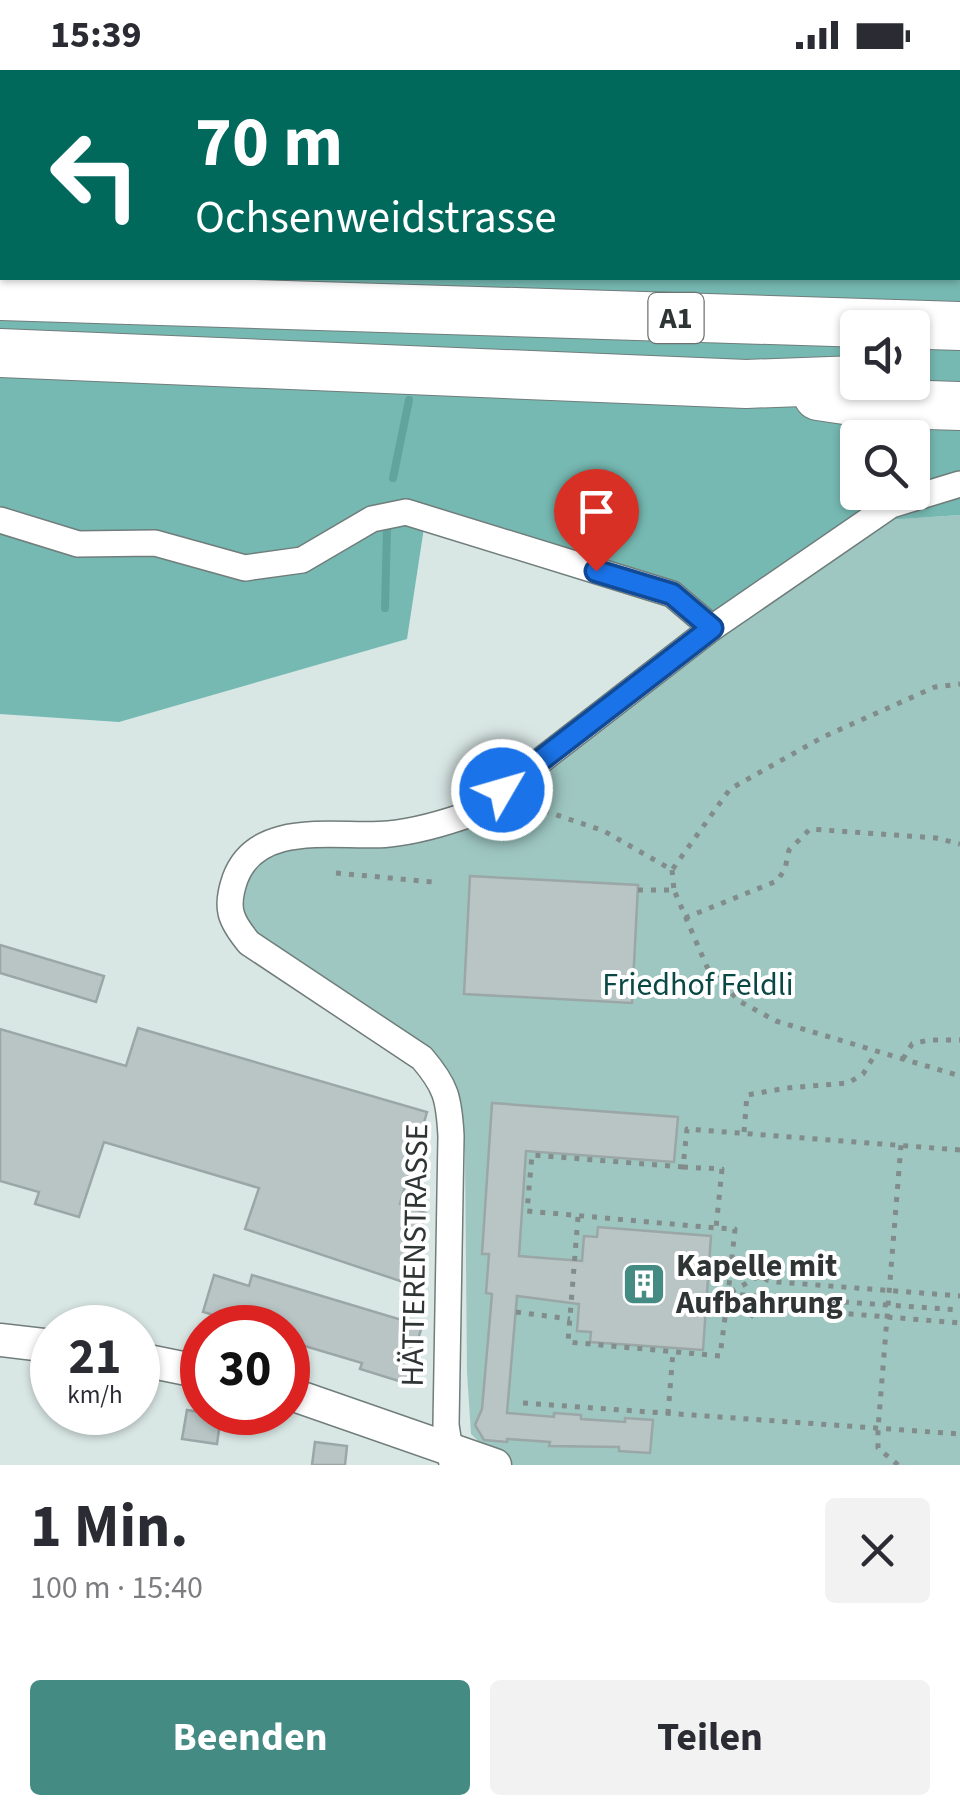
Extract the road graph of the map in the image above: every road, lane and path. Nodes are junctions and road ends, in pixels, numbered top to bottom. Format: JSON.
{"nodes":[{"id":1,"x":0,"y":296,"type":"edge"},
{"id":2,"x":960,"y":326,"type":"edge"},
{"id":3,"x":0,"y":353,"type":"edge"},
{"id":4,"x":840,"y":381,"type":"edge"},
{"id":5,"x":930,"y":382,"type":"edge"},
{"id":6,"x":960,"y":383,"type":"edge"},
{"id":7,"x":746,"y":384,"type":"junction"},
{"id":8,"x":960,"y":406,"type":"edge"},
{"id":9,"x":960,"y":484,"type":"edge"},
{"id":10,"x":0,"y":520,"type":"edge"},
{"id":11,"x":712,"y":628,"type":"junction"},
{"id":12,"x":960,"y":684,"type":"edge"},
{"id":13,"x":473,"y":813,"type":"junction"},
{"id":14,"x":960,"y":844,"type":"edge"},
{"id":15,"x":672,"y":870,"type":"junction"},
{"id":16,"x":336,"y":873,"type":"dead end"},
{"id":17,"x":433,"y":882,"type":"dead end"},
{"id":18,"x":638,"y":890,"type":"dead end"},
{"id":19,"x":674,"y":890,"type":"junction"},
{"id":20,"x":685,"y":918,"type":"junction"},
{"id":21,"x":960,"y":1040,"type":"edge"},
{"id":22,"x":876,"y":1052,"type":"junction"},
{"id":23,"x":903,"y":1059,"type":"junction"},
{"id":24,"x":960,"y":1076,"type":"edge"},
{"id":25,"x":744,"y":1132,"type":"junction"},
{"id":26,"x":901,"y":1145,"type":"junction"},
{"id":27,"x":960,"y":1150,"type":"edge"},
{"id":28,"x":684,"y":1167,"type":"junction"},
{"id":29,"x":578,"y":1215,"type":"junction"},
{"id":30,"x":716,"y":1228,"type":"junction"},
{"id":31,"x":889,"y":1291,"type":"junction"},
{"id":32,"x":728,"y":1294,"type":"junction"},
{"id":33,"x":960,"y":1296,"type":"edge"},
{"id":34,"x":888,"y":1306,"type":"junction"},
{"id":35,"x":960,"y":1310,"type":"edge"},
{"id":36,"x":516,"y":1312,"type":"dead end"},
{"id":37,"x":886,"y":1317,"type":"junction"},
{"id":38,"x":570,"y":1319,"type":"junction"},
{"id":39,"x":960,"y":1322,"type":"edge"},
{"id":40,"x":0,"y":1340,"type":"edge"},
{"id":41,"x":30,"y":1343,"type":"edge"},
{"id":42,"x":673,"y":1352,"type":"junction"},
{"id":43,"x":310,"y":1402,"type":"edge"},
{"id":44,"x":523,"y":1403,"type":"dead end"},
{"id":45,"x":668,"y":1414,"type":"junction"},
{"id":46,"x":878,"y":1429,"type":"junction"},
{"id":47,"x":960,"y":1434,"type":"edge"},
{"id":48,"x":451,"y":1458,"type":"edge"},
{"id":49,"x":495,"y":1465,"type":"edge"},
{"id":50,"x":898,"y":1465,"type":"edge"}],
"edges":[{"from":1,"to":2,"type":"highway","number":"A1"},
{"from":3,"to":7,"type":"highway","number":"A1"},
{"from":4,"to":7,"type":"highway","number":"A1"},
{"from":5,"to":6,"type":"highway"},
{"from":7,"to":8,"type":"highway","number":"A1"},
{"from":9,"to":11,"type":"street","name":"HÄTTERENSTRASSE"},
{"from":10,"to":11,"type":"street"},
{"from":11,"to":13,"type":"street","name":"HÄTTERENSTRASSE"},
{"from":12,"to":15,"type":"path"},
{"from":13,"to":15,"type":"path"},
{"from":13,"to":48,"type":"street","name":"HÄTTERENSTRASSE"},
{"from":14,"to":20,"type":"path"},
{"from":15,"to":19,"type":"path"},
{"from":16,"to":17,"type":"path"},
{"from":18,"to":19,"type":"path"},
{"from":19,"to":20,"type":"path"},
{"from":20,"to":22,"type":"path"},
{"from":21,"to":23,"type":"path"},
{"from":22,"to":23,"type":"path"},
{"from":22,"to":25,"type":"path"},
{"from":23,"to":24,"type":"path"},
{"from":25,"to":26,"type":"path"},
{"from":25,"to":28,"type":"path"},
{"from":26,"to":27,"type":"path"},
{"from":26,"to":31,"type":"path"},
{"from":28,"to":29,"type":"path"},
{"from":28,"to":30,"type":"path"},
{"from":29,"to":30,"type":"path"},
{"from":29,"to":38,"type":"path"},
{"from":30,"to":32,"type":"path"},
{"from":31,"to":32,"type":"path"},
{"from":31,"to":33,"type":"path"},
{"from":31,"to":34,"type":"path"},
{"from":32,"to":34,"type":"path"},
{"from":32,"to":37,"type":"path"},
{"from":32,"to":42,"type":"path"},
{"from":34,"to":35,"type":"path"},
{"from":34,"to":37,"type":"path"},
{"from":36,"to":38,"type":"path"},
{"from":37,"to":39,"type":"path"},
{"from":37,"to":46,"type":"path"},
{"from":38,"to":42,"type":"path"},
{"from":40,"to":41,"type":"street"},
{"from":42,"to":45,"type":"path"},
{"from":43,"to":48,"type":"street"},
{"from":44,"to":45,"type":"path"},
{"from":45,"to":46,"type":"path"},
{"from":46,"to":47,"type":"path"},
{"from":46,"to":50,"type":"path"},
{"from":48,"to":49,"type":"street"}]}
